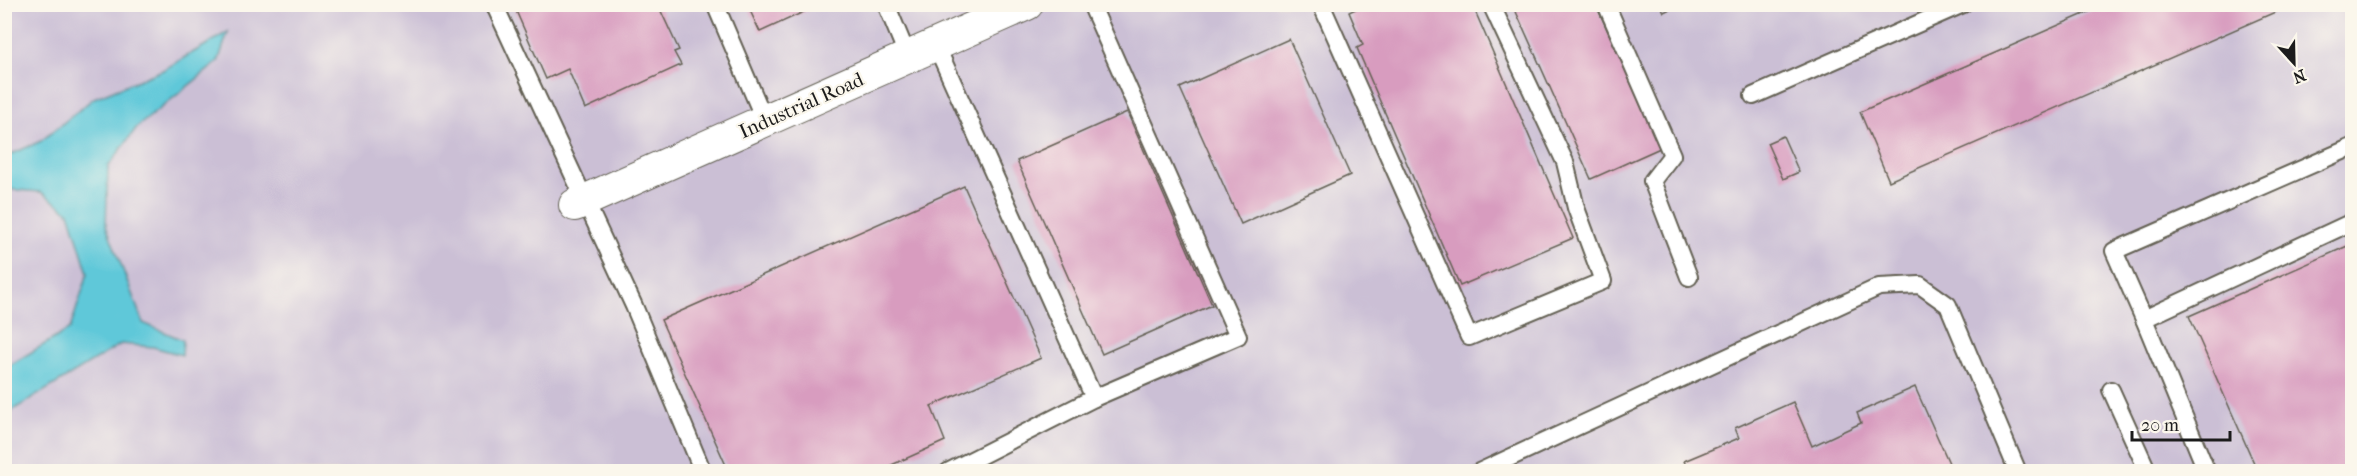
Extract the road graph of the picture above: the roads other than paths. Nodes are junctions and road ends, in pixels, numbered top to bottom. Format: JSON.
{"nodes":[{"id":1,"x":494,"y":4,"type":"edge"},
{"id":2,"x":715,"y":4,"type":"edge"},
{"id":3,"x":886,"y":4,"type":"edge"},
{"id":4,"x":1027,"y":4,"type":"edge"},
{"id":5,"x":1091,"y":4,"type":"edge"},
{"id":6,"x":1321,"y":4,"type":"edge"},
{"id":7,"x":1491,"y":4,"type":"edge"},
{"id":8,"x":1606,"y":4,"type":"edge"},
{"id":9,"x":1963,"y":4,"type":"edge"},
{"id":10,"x":922,"y":51,"type":"junction"},
{"id":11,"x":1753,"y":96,"type":"dead end"},
{"id":12,"x":765,"y":121,"type":"junction"},
{"id":13,"x":2352,"y":147,"type":"edge"},
{"id":14,"x":580,"y":203,"type":"junction"},
{"id":15,"x":2352,"y":222,"type":"edge"},
{"id":16,"x":1689,"y":277,"type":"dead end"},
{"id":17,"x":2144,"y":319,"type":"junction"},
{"id":18,"x":2111,"y":390,"type":"dead end"},
{"id":19,"x":1094,"y":398,"type":"junction"},
{"id":20,"x":703,"y":471,"type":"edge"},
{"id":21,"x":948,"y":471,"type":"edge"},
{"id":22,"x":1479,"y":471,"type":"edge"},
{"id":23,"x":2018,"y":471,"type":"edge"},
{"id":24,"x":2148,"y":471,"type":"edge"},
{"id":25,"x":2207,"y":471,"type":"edge"}],
"edges":[{"from":1,"to":14,"type":"lane"},
{"from":2,"to":12,"type":"lane"},
{"from":3,"to":10,"type":"lane"},
{"from":4,"to":10,"type":"street","name":"Industrial Road"},
{"from":5,"to":19,"type":"lane"},
{"from":6,"to":7,"type":"lane"},
{"from":8,"to":16,"type":"lane"},
{"from":9,"to":11,"type":"lane"},
{"from":10,"to":12,"type":"street","name":"Industrial Road"},
{"from":10,"to":19,"type":"lane"},
{"from":12,"to":14,"type":"street","name":"Industrial Road"},
{"from":13,"to":17,"type":"lane"},
{"from":14,"to":20,"type":"lane"},
{"from":15,"to":17,"type":"lane"},
{"from":17,"to":25,"type":"lane"},
{"from":18,"to":24,"type":"lane"},
{"from":19,"to":21,"type":"lane"},
{"from":22,"to":23,"type":"lane"}]}
